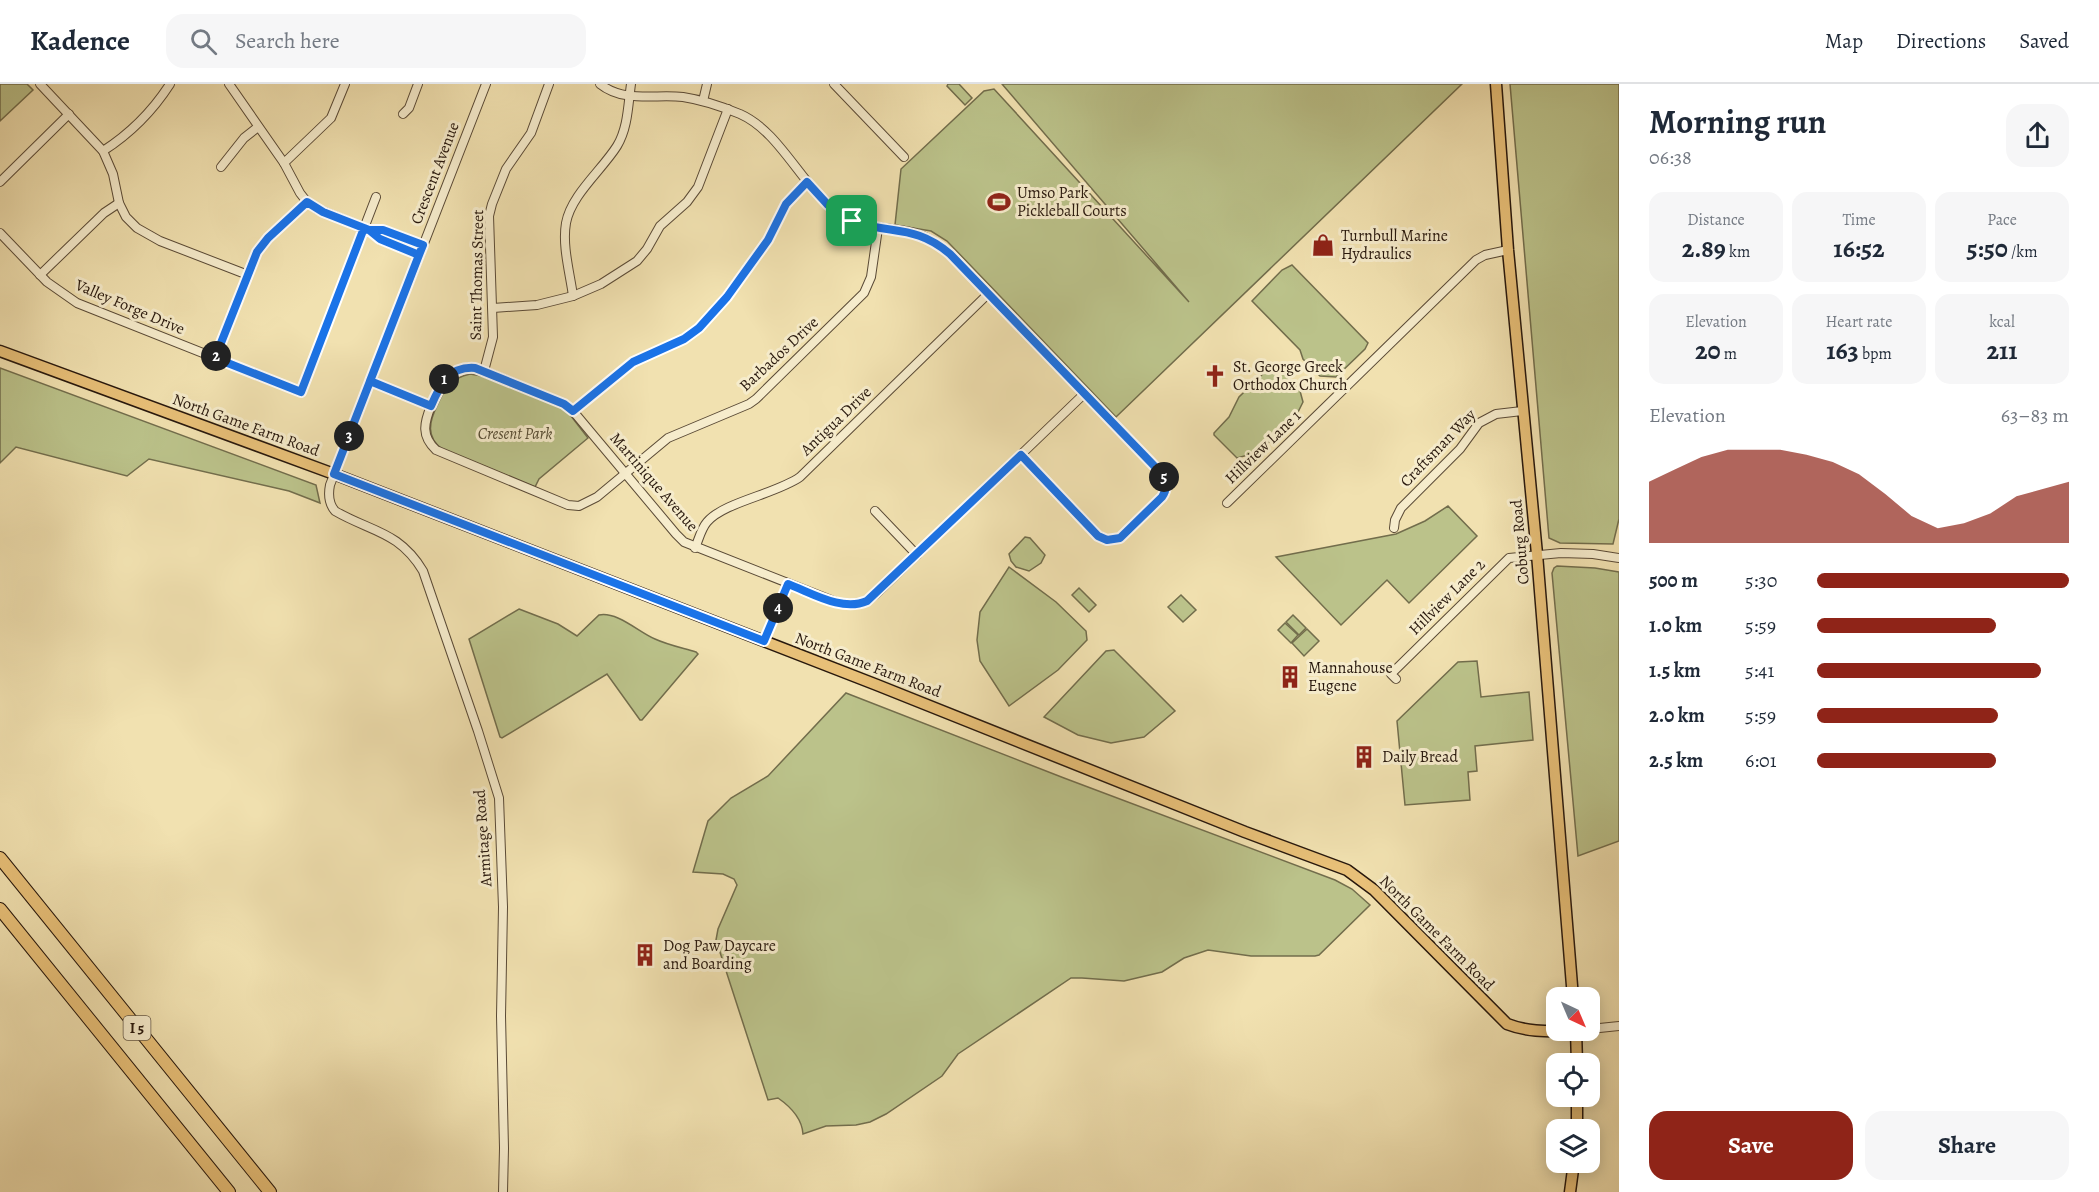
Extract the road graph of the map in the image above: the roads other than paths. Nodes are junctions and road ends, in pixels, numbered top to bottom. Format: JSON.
{"nodes":[{"id":1,"x":40,"y":84,"type":"edge"},
{"id":2,"x":170,"y":84,"type":"edge"},
{"id":3,"x":229,"y":84,"type":"edge"},
{"id":4,"x":345,"y":84,"type":"edge"},
{"id":5,"x":418,"y":84,"type":"edge"},
{"id":6,"x":486,"y":84,"type":"edge"},
{"id":7,"x":549,"y":84,"type":"edge"},
{"id":8,"x":600,"y":84,"type":"edge"},
{"id":9,"x":631,"y":84,"type":"edge"},
{"id":10,"x":707,"y":84,"type":"edge"},
{"id":11,"x":1496,"y":84,"type":"edge"},
{"id":12,"x":838,"y":86,"type":"edge"},
{"id":13,"x":629,"y":96,"type":"junction"},
{"id":14,"x":703,"y":102,"type":"junction"},
{"id":15,"x":728,"y":110,"type":"junction"},
{"id":16,"x":69,"y":114,"type":"junction"},
{"id":17,"x":403,"y":114,"type":"dead end"},
{"id":18,"x":258,"y":127,"type":"junction"},
{"id":19,"x":103,"y":151,"type":"junction"},
{"id":20,"x":904,"y":157,"type":"dead end"},
{"id":21,"x":284,"y":164,"type":"junction"},
{"id":22,"x":221,"y":167,"type":"dead end"},
{"id":23,"x":0,"y":182,"type":"edge"},
{"id":24,"x":807,"y":182,"type":"junction"},
{"id":25,"x":376,"y":197,"type":"dead end"},
{"id":26,"x":307,"y":202,"type":"junction"},
{"id":27,"x":119,"y":203,"type":"junction"},
{"id":28,"x":878,"y":228,"type":"junction"},
{"id":29,"x":367,"y":229,"type":"junction"},
{"id":30,"x":0,"y":233,"type":"edge"},
{"id":31,"x":423,"y":245,"type":"junction"},
{"id":32,"x":1508,"y":250,"type":"junction"},
{"id":33,"x":419,"y":255,"type":"junction"},
{"id":34,"x":40,"y":274,"type":"junction"},
{"id":35,"x":248,"y":275,"type":"junction"},
{"id":36,"x":988,"y":294,"type":"junction"},
{"id":37,"x":573,"y":296,"type":"junction"},
{"id":38,"x":493,"y":308,"type":"junction"},
{"id":39,"x":0,"y":351,"type":"edge"},
{"id":40,"x":215,"y":358,"type":"junction"},
{"id":41,"x":484,"y":371,"type":"junction"},
{"id":42,"x":370,"y":381,"type":"junction"},
{"id":43,"x":1084,"y":394,"type":"junction"},
{"id":44,"x":431,"y":406,"type":"junction"},
{"id":45,"x":573,"y":411,"type":"junction"},
{"id":46,"x":1522,"y":411,"type":"junction"},
{"id":47,"x":1021,"y":455,"type":"junction"},
{"id":48,"x":625,"y":473,"type":"junction"},
{"id":49,"x":334,"y":474,"type":"junction"},
{"id":50,"x":1227,"y":503,"type":"dead end"},
{"id":51,"x":875,"y":511,"type":"dead end"},
{"id":52,"x":1394,"y":528,"type":"dead end"},
{"id":53,"x":695,"y":548,"type":"junction"},
{"id":54,"x":1537,"y":554,"type":"junction"},
{"id":55,"x":917,"y":555,"type":"junction"},
{"id":56,"x":1619,"y":558,"type":"edge"},
{"id":57,"x":788,"y":584,"type":"junction"},
{"id":58,"x":764,"y":641,"type":"junction"},
{"id":59,"x":1396,"y":679,"type":"dead end"},
{"id":60,"x":3,"y":862,"type":"edge"},
{"id":61,"x":0,"y":909,"type":"edge"},
{"id":62,"x":1572,"y":987,"type":"edge"},
{"id":63,"x":1619,"y":1026,"type":"edge"},
{"id":64,"x":1600,"y":1028,"type":"edge"},
{"id":65,"x":1546,"y":1032,"type":"edge"},
{"id":66,"x":1573,"y":1173,"type":"edge"},
{"id":67,"x":229,"y":1192,"type":"edge"},
{"id":68,"x":270,"y":1192,"type":"edge"},
{"id":69,"x":503,"y":1192,"type":"edge"},
{"id":70,"x":1570,"y":1192,"type":"edge"}],
"edges":[{"from":1,"to":16,"type":"street"},
{"from":2,"to":19,"type":"street"},
{"from":3,"to":18,"type":"street"},
{"from":4,"to":21,"type":"street"},
{"from":5,"to":17,"type":"street"},
{"from":6,"to":31,"type":"street","name":"Crescent Avenue"},
{"from":7,"to":38,"type":"street","name":"Saint Thomas Street"},
{"from":8,"to":13,"type":"street"},
{"from":9,"to":13,"type":"street"},
{"from":10,"to":14,"type":"street"},
{"from":11,"to":32,"type":"main road","name":"Coburg Road"},
{"from":12,"to":20,"type":"street"},
{"from":13,"to":14,"type":"street"},
{"from":13,"to":37,"type":"street"},
{"from":14,"to":15,"type":"street"},
{"from":15,"to":24,"type":"street"},
{"from":15,"to":37,"type":"street"},
{"from":16,"to":19,"type":"street"},
{"from":16,"to":23,"type":"street"},
{"from":18,"to":21,"type":"street"},
{"from":18,"to":22,"type":"street"},
{"from":19,"to":27,"type":"street"},
{"from":21,"to":26,"type":"street"},
{"from":24,"to":28,"type":"street"},
{"from":24,"to":45,"type":"street"},
{"from":25,"to":29,"type":"street"},
{"from":26,"to":29,"type":"street"},
{"from":26,"to":35,"type":"street"},
{"from":27,"to":34,"type":"street"},
{"from":27,"to":35,"type":"street"},
{"from":28,"to":36,"type":"street"},
{"from":28,"to":48,"type":"street","name":"Barbados Drive"},
{"from":29,"to":31,"type":"street"},
{"from":29,"to":33,"type":"street"},
{"from":29,"to":40,"type":"street","name":"Valley Forge Drive"},
{"from":30,"to":34,"type":"street","name":"Valley Forge Drive"},
{"from":31,"to":33,"type":"street","name":"Crescent Avenue"},
{"from":32,"to":46,"type":"main road","name":"Coburg Road"},
{"from":32,"to":50,"type":"street","name":"Hillview Lane 1"},
{"from":33,"to":42,"type":"street","name":"Crescent Avenue"},
{"from":34,"to":40,"type":"street","name":"Valley Forge Drive"},
{"from":35,"to":40,"type":"street"},
{"from":36,"to":43,"type":"street"},
{"from":36,"to":53,"type":"street","name":"Antigua Drive"},
{"from":37,"to":38,"type":"street"},
{"from":38,"to":41,"type":"street","name":"Saint Thomas Street"},
{"from":39,"to":49,"type":"main road","name":"North Game Farm Road"},
{"from":41,"to":44,"type":"street","name":"Martinique Avenue"},
{"from":41,"to":45,"type":"street","name":"Martinique Avenue"},
{"from":42,"to":44,"type":"street"},
{"from":42,"to":49,"type":"street","name":"Crescent Avenue"},
{"from":43,"to":47,"type":"street","name":"Martinique Avenue"},
{"from":43,"to":47,"type":"street"},
{"from":44,"to":48,"type":"street","name":"Barbados Drive"},
{"from":45,"to":48,"type":"street","name":"Martinique Avenue"},
{"from":46,"to":52,"type":"street","name":"Craftsman Way"},
{"from":46,"to":54,"type":"main road","name":"Coburg Road"},
{"from":47,"to":55,"type":"street","name":"Martinique Avenue"},
{"from":48,"to":53,"type":"street","name":"Martinique Avenue"},
{"from":49,"to":58,"type":"main road","name":"North Game Farm Road"},
{"from":49,"to":69,"type":"street","name":"Armitage Road"},
{"from":51,"to":55,"type":"street"},
{"from":53,"to":57,"type":"street","name":"Martinique Avenue"},
{"from":54,"to":56,"type":"street"},
{"from":54,"to":59,"type":"street","name":"Hillview Lane 2"},
{"from":54,"to":62,"type":"main road","name":"Coburg Road"},
{"from":55,"to":57,"type":"street","name":"Martinique Avenue"},
{"from":57,"to":58,"type":"street"},
{"from":58,"to":65,"type":"main road","name":"North Game Farm Road"},
{"from":60,"to":68,"type":"highway","number":"I 5"},
{"from":61,"to":67,"type":"highway","number":"I 5"},
{"from":63,"to":64,"type":"street"},
{"from":66,"to":70,"type":"main road"}]}
